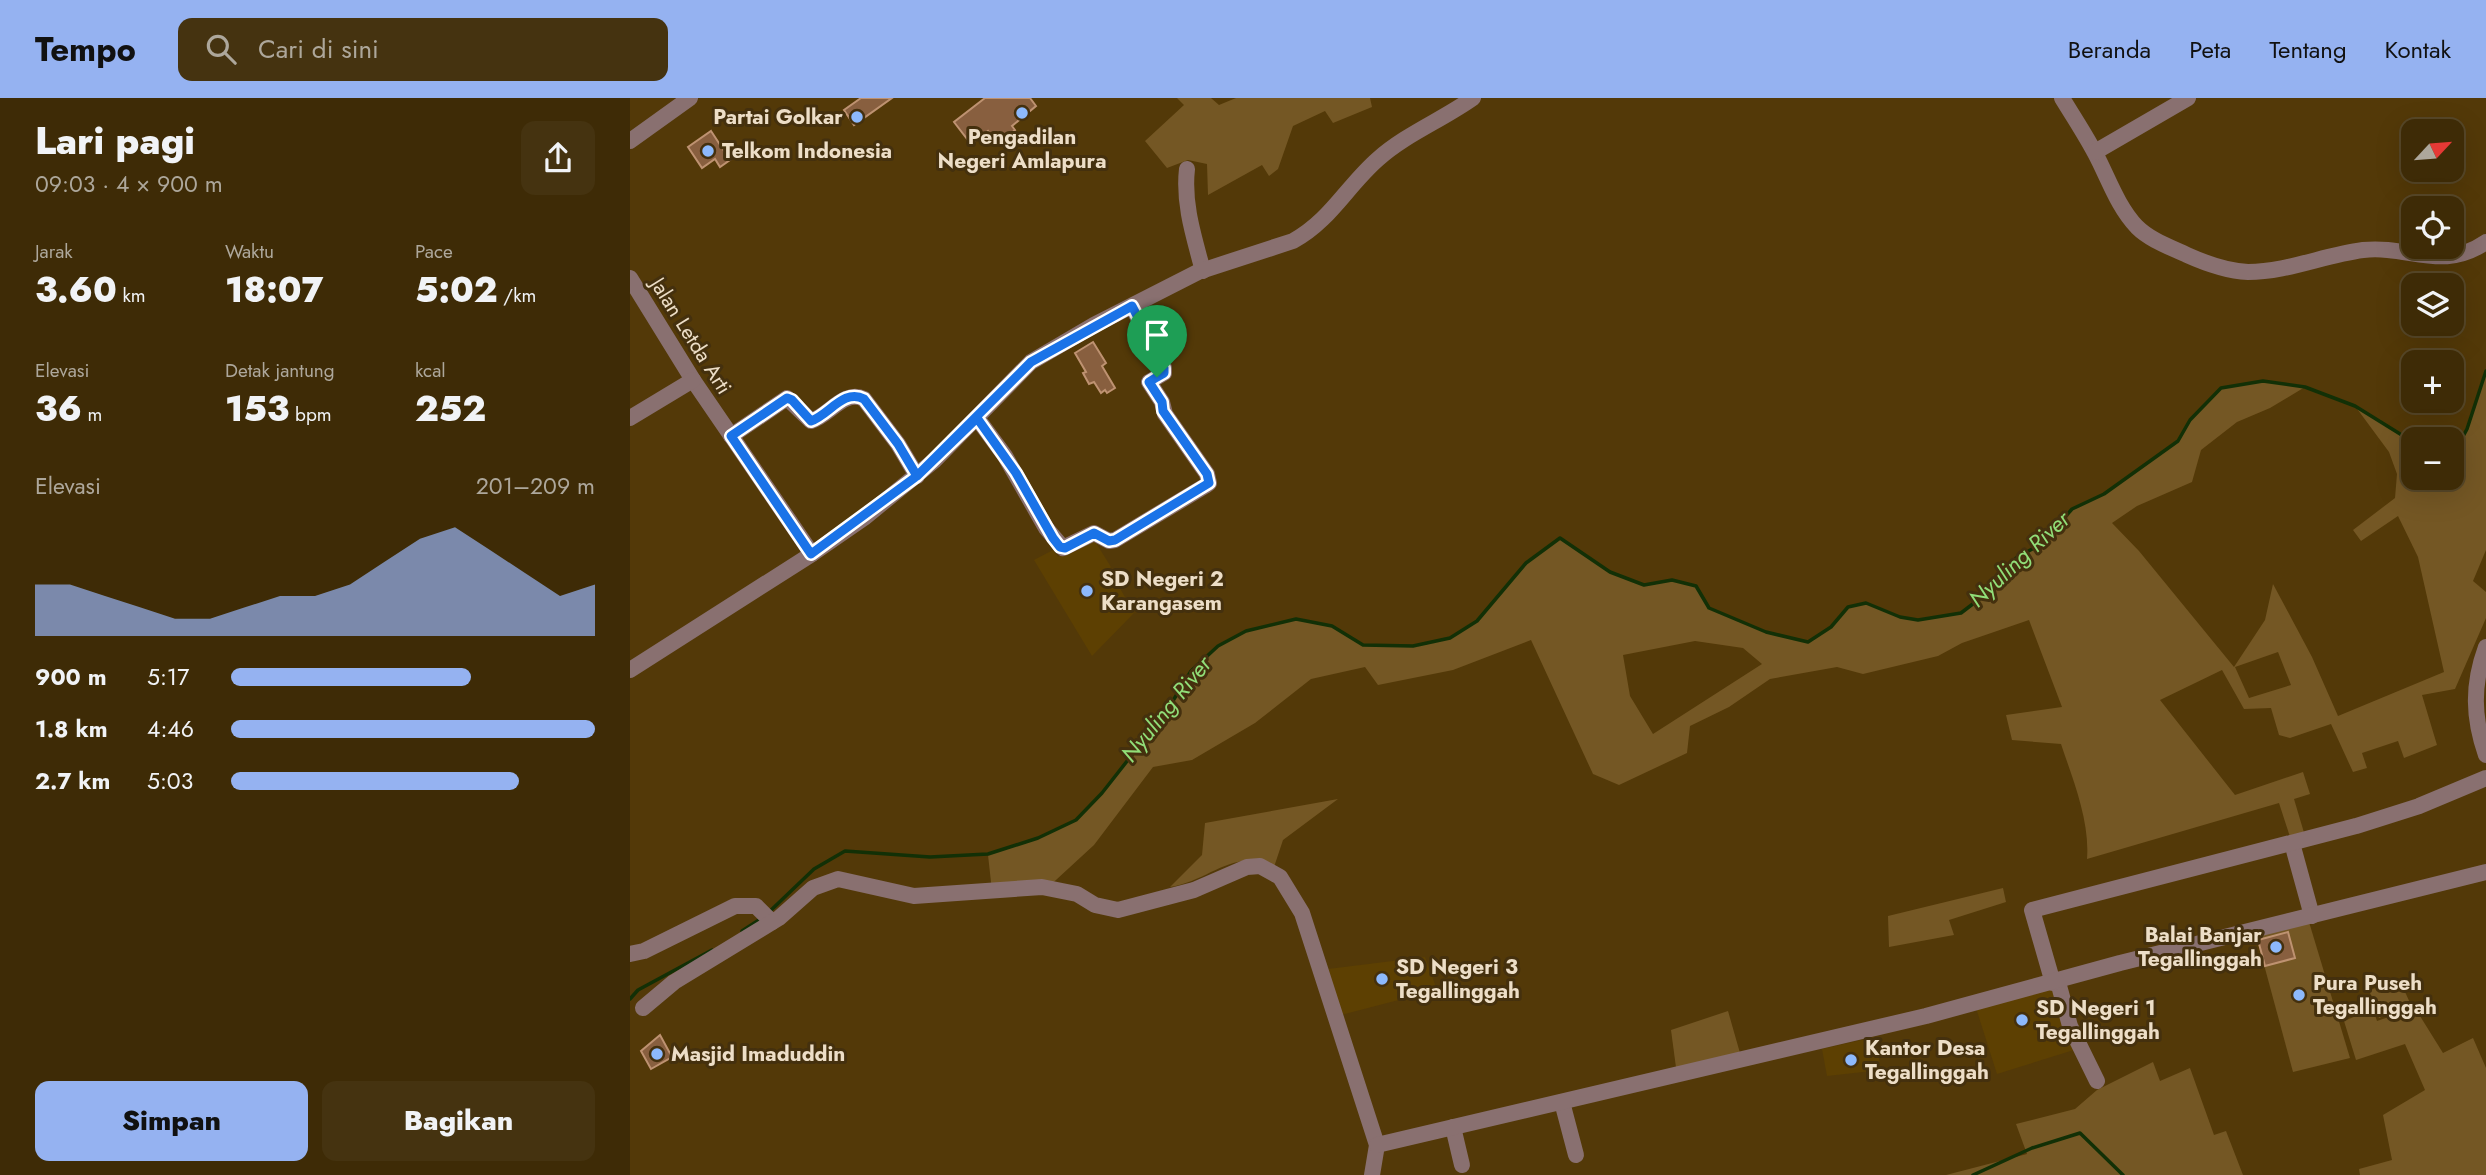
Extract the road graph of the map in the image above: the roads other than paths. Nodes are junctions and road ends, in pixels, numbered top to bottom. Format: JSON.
{"nodes":[{"id":1,"x":690,"y":98,"type":"edge"},
{"id":2,"x":1473,"y":98,"type":"edge"},
{"id":3,"x":2062,"y":98,"type":"edge"},
{"id":4,"x":2189,"y":98,"type":"edge"},
{"id":5,"x":630,"y":141,"type":"edge"},
{"id":6,"x":2095,"y":152,"type":"junction"},
{"id":7,"x":1187,"y":169,"type":"dead end"},
{"id":8,"x":2486,"y":242,"type":"edge"},
{"id":9,"x":1203,"y":271,"type":"junction"},
{"id":10,"x":630,"y":278,"type":"edge"},
{"id":11,"x":1132,"y":306,"type":"junction"},
{"id":12,"x":693,"y":380,"type":"junction"},
{"id":13,"x":630,"y":418,"type":"edge"},
{"id":14,"x":977,"y":418,"type":"junction"},
{"id":15,"x":731,"y":436,"type":"junction"},
{"id":16,"x":917,"y":476,"type":"junction"},
{"id":17,"x":811,"y":554,"type":"junction"},
{"id":18,"x":2486,"y":648,"type":"edge"},
{"id":19,"x":630,"y":670,"type":"edge"},
{"id":20,"x":2486,"y":755,"type":"edge"},
{"id":21,"x":2486,"y":778,"type":"edge"},
{"id":22,"x":2292,"y":843,"type":"junction"},
{"id":23,"x":2486,"y":872,"type":"edge"},
{"id":24,"x":2312,"y":916,"type":"junction"},
{"id":25,"x":771,"y":921,"type":"junction"},
{"id":26,"x":630,"y":954,"type":"edge"},
{"id":27,"x":2056,"y":982,"type":"junction"},
{"id":28,"x":643,"y":1008,"type":"dead end"},
{"id":29,"x":2097,"y":1081,"type":"dead end"},
{"id":30,"x":1562,"y":1102,"type":"junction"},
{"id":31,"x":1453,"y":1127,"type":"junction"},
{"id":32,"x":1377,"y":1144,"type":"junction"},
{"id":33,"x":1576,"y":1155,"type":"dead end"},
{"id":34,"x":1462,"y":1165,"type":"dead end"},
{"id":35,"x":1372,"y":1175,"type":"edge"}],
"edges":[{"from":1,"to":5,"type":"street"},
{"from":2,"to":9,"type":"street"},
{"from":3,"to":6,"type":"street"},
{"from":4,"to":6,"type":"street"},
{"from":6,"to":8,"type":"street"},
{"from":7,"to":9,"type":"street"},
{"from":9,"to":11,"type":"street"},
{"from":10,"to":12,"type":"street","name":"Jalan Letda Arti"},
{"from":11,"to":14,"type":"street"},
{"from":11,"to":14,"type":"street"},
{"from":12,"to":13,"type":"street"},
{"from":12,"to":15,"type":"street","name":"Jalan Letda Arti"},
{"from":14,"to":16,"type":"street"},
{"from":15,"to":16,"type":"street"},
{"from":15,"to":17,"type":"street","name":"Jalan Letda Arti"},
{"from":16,"to":17,"type":"street"},
{"from":17,"to":19,"type":"street"},
{"from":18,"to":20,"type":"street"},
{"from":21,"to":22,"type":"street"},
{"from":22,"to":24,"type":"street"},
{"from":22,"to":27,"type":"street"},
{"from":23,"to":24,"type":"street"},
{"from":24,"to":27,"type":"street"},
{"from":25,"to":26,"type":"street"},
{"from":25,"to":28,"type":"street"},
{"from":25,"to":32,"type":"street"},
{"from":27,"to":29,"type":"street"},
{"from":27,"to":30,"type":"street"},
{"from":30,"to":31,"type":"street"},
{"from":30,"to":33,"type":"street"},
{"from":31,"to":32,"type":"street"},
{"from":31,"to":34,"type":"street"},
{"from":32,"to":35,"type":"street"}]}
